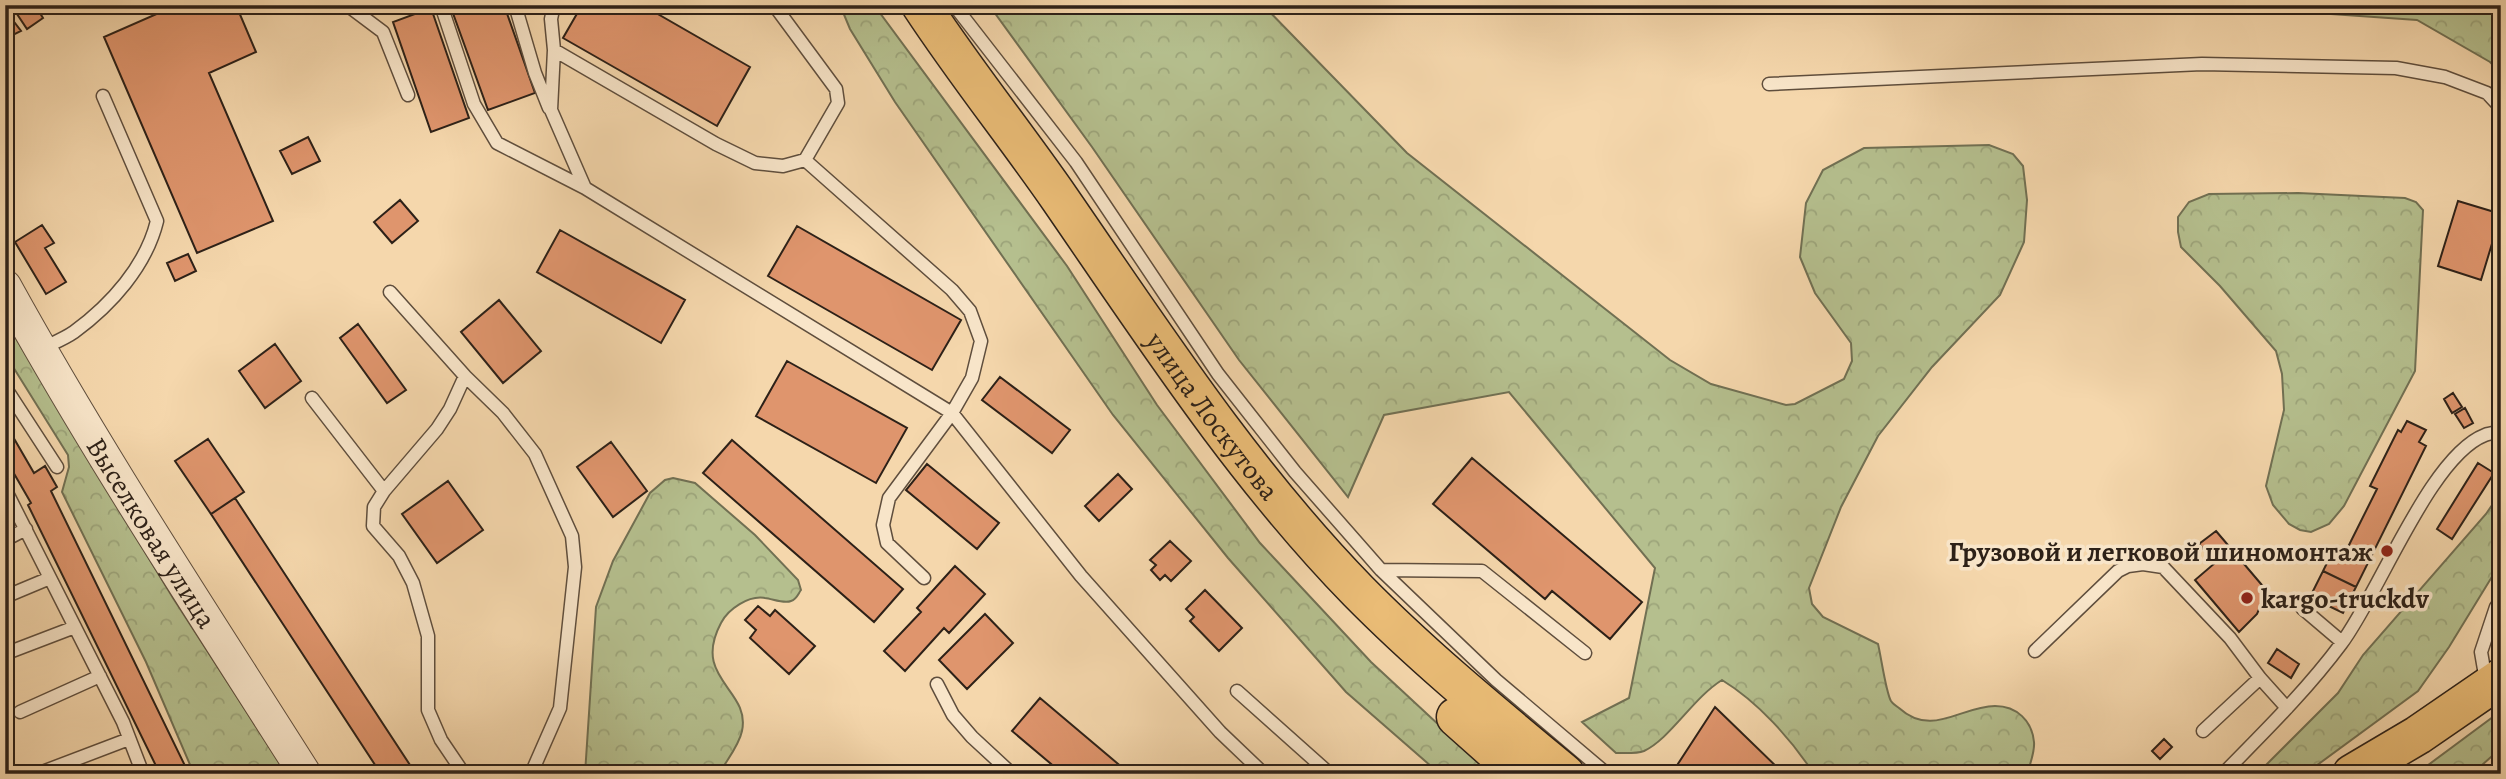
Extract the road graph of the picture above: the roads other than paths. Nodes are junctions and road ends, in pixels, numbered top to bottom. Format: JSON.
{"nodes":[{"id":1,"x":347,"y":5,"type":"edge"},
{"id":2,"x":441,"y":5,"type":"edge"},
{"id":3,"x":515,"y":5,"type":"edge"},
{"id":4,"x":554,"y":5,"type":"edge"},
{"id":5,"x":774,"y":5,"type":"edge"},
{"id":6,"x":896,"y":5,"type":"edge"},
{"id":7,"x":921,"y":5,"type":"edge"},
{"id":8,"x":954,"y":5,"type":"edge"},
{"id":9,"x":554,"y":50,"type":"junction"},
{"id":10,"x":1769,"y":84,"type":"dead end"},
{"id":11,"x":408,"y":95,"type":"dead end"},
{"id":12,"x":103,"y":96,"type":"dead end"},
{"id":13,"x":2501,"y":108,"type":"edge"},
{"id":14,"x":551,"y":110,"type":"junction"},
{"id":15,"x":805,"y":160,"type":"junction"},
{"id":16,"x":585,"y":188,"type":"junction"},
{"id":17,"x":5,"y":286,"type":"edge"},
{"id":18,"x":390,"y":292,"type":"dead end"},
{"id":19,"x":40,"y":349,"type":"junction"},
{"id":20,"x":466,"y":376,"type":"junction"},
{"id":21,"x":5,"y":387,"type":"edge"},
{"id":22,"x":312,"y":398,"type":"dead end"},
{"id":23,"x":953,"y":414,"type":"junction"},
{"id":24,"x":2501,"y":432,"type":"edge"},
{"id":25,"x":57,"y":467,"type":"dead end"},
{"id":26,"x":5,"y":489,"type":"edge"},
{"id":27,"x":384,"y":491,"type":"junction"},
{"id":28,"x":26,"y":529,"type":"junction"},
{"id":29,"x":5,"y":540,"type":"edge"},
{"id":30,"x":1381,"y":570,"type":"junction"},
{"id":31,"x":50,"y":578,"type":"junction"},
{"id":32,"x":923,"y":578,"type":"dead end"},
{"id":33,"x":7,"y":596,"type":"edge"},
{"id":34,"x":2501,"y":600,"type":"edge"},
{"id":35,"x":2302,"y":608,"type":"dead end"},
{"id":36,"x":75,"y":627,"type":"junction"},
{"id":37,"x":2342,"y":642,"type":"junction"},
{"id":38,"x":2035,"y":652,"type":"dead end"},
{"id":39,"x":7,"y":653,"type":"dead end"},
{"id":40,"x":1584,"y":653,"type":"dead end"},
{"id":41,"x":100,"y":676,"type":"junction"},
{"id":42,"x":2260,"y":678,"type":"junction"},
{"id":43,"x":2494,"y":683,"type":"edge"},
{"id":44,"x":937,"y":684,"type":"dead end"},
{"id":45,"x":1237,"y":691,"type":"dead end"},
{"id":46,"x":2287,"y":708,"type":"junction"},
{"id":47,"x":20,"y":712,"type":"dead end"},
{"id":48,"x":2203,"y":731,"type":"dead end"},
{"id":49,"x":129,"y":739,"type":"junction"},
{"id":50,"x":37,"y":774,"type":"edge"},
{"id":51,"x":143,"y":774,"type":"edge"},
{"id":52,"x":305,"y":774,"type":"edge"},
{"id":53,"x":464,"y":774,"type":"edge"},
{"id":54,"x":531,"y":774,"type":"edge"},
{"id":55,"x":1012,"y":774,"type":"edge"},
{"id":56,"x":1264,"y":774,"type":"edge"},
{"id":57,"x":1330,"y":774,"type":"edge"},
{"id":58,"x":1521,"y":774,"type":"edge"},
{"id":59,"x":1565,"y":774,"type":"edge"},
{"id":60,"x":1607,"y":774,"type":"edge"},
{"id":61,"x":2222,"y":774,"type":"edge"},
{"id":62,"x":2352,"y":774,"type":"edge"}],
"edges":[{"from":1,"to":11,"type":"lane"},
{"from":2,"to":16,"type":"lane"},
{"from":3,"to":14,"type":"lane"},
{"from":4,"to":9,"type":"lane"},
{"from":5,"to":15,"type":"lane"},
{"from":6,"to":58,"type":"main road","name":"улица Лоскутова"},
{"from":7,"to":59,"type":"main road","name":"улица Лоскутова"},
{"from":8,"to":30,"type":"lane"},
{"from":9,"to":14,"type":"lane"},
{"from":9,"to":15,"type":"lane"},
{"from":10,"to":13,"type":"lane"},
{"from":12,"to":19,"type":"lane"},
{"from":14,"to":16,"type":"lane"},
{"from":15,"to":23,"type":"lane"},
{"from":16,"to":23,"type":"lane"},
{"from":17,"to":19,"type":"street","name":"Выселковая улица"},
{"from":18,"to":20,"type":"lane"},
{"from":19,"to":52,"type":"street","name":"Выселковая улица"},
{"from":20,"to":27,"type":"lane"},
{"from":20,"to":54,"type":"lane"},
{"from":21,"to":25,"type":"lane"},
{"from":22,"to":27,"type":"lane"},
{"from":23,"to":32,"type":"lane"},
{"from":23,"to":56,"type":"lane"},
{"from":24,"to":37,"type":"lane"},
{"from":26,"to":28,"type":"lane"},
{"from":27,"to":53,"type":"lane"},
{"from":28,"to":29,"type":"lane"},
{"from":28,"to":31,"type":"lane"},
{"from":30,"to":40,"type":"lane"},
{"from":30,"to":60,"type":"lane"},
{"from":31,"to":33,"type":"lane"},
{"from":31,"to":36,"type":"lane"},
{"from":34,"to":43,"type":"lane"},
{"from":35,"to":37,"type":"lane"},
{"from":36,"to":39,"type":"lane"},
{"from":36,"to":41,"type":"lane"},
{"from":37,"to":46,"type":"lane"},
{"from":38,"to":42,"type":"lane"},
{"from":41,"to":47,"type":"lane"},
{"from":41,"to":49,"type":"lane"},
{"from":42,"to":46,"type":"lane"},
{"from":42,"to":48,"type":"lane"},
{"from":43,"to":62,"type":"main road"},
{"from":44,"to":55,"type":"lane"},
{"from":45,"to":57,"type":"lane"},
{"from":46,"to":61,"type":"lane"},
{"from":49,"to":50,"type":"lane"},
{"from":49,"to":51,"type":"lane"}]}
